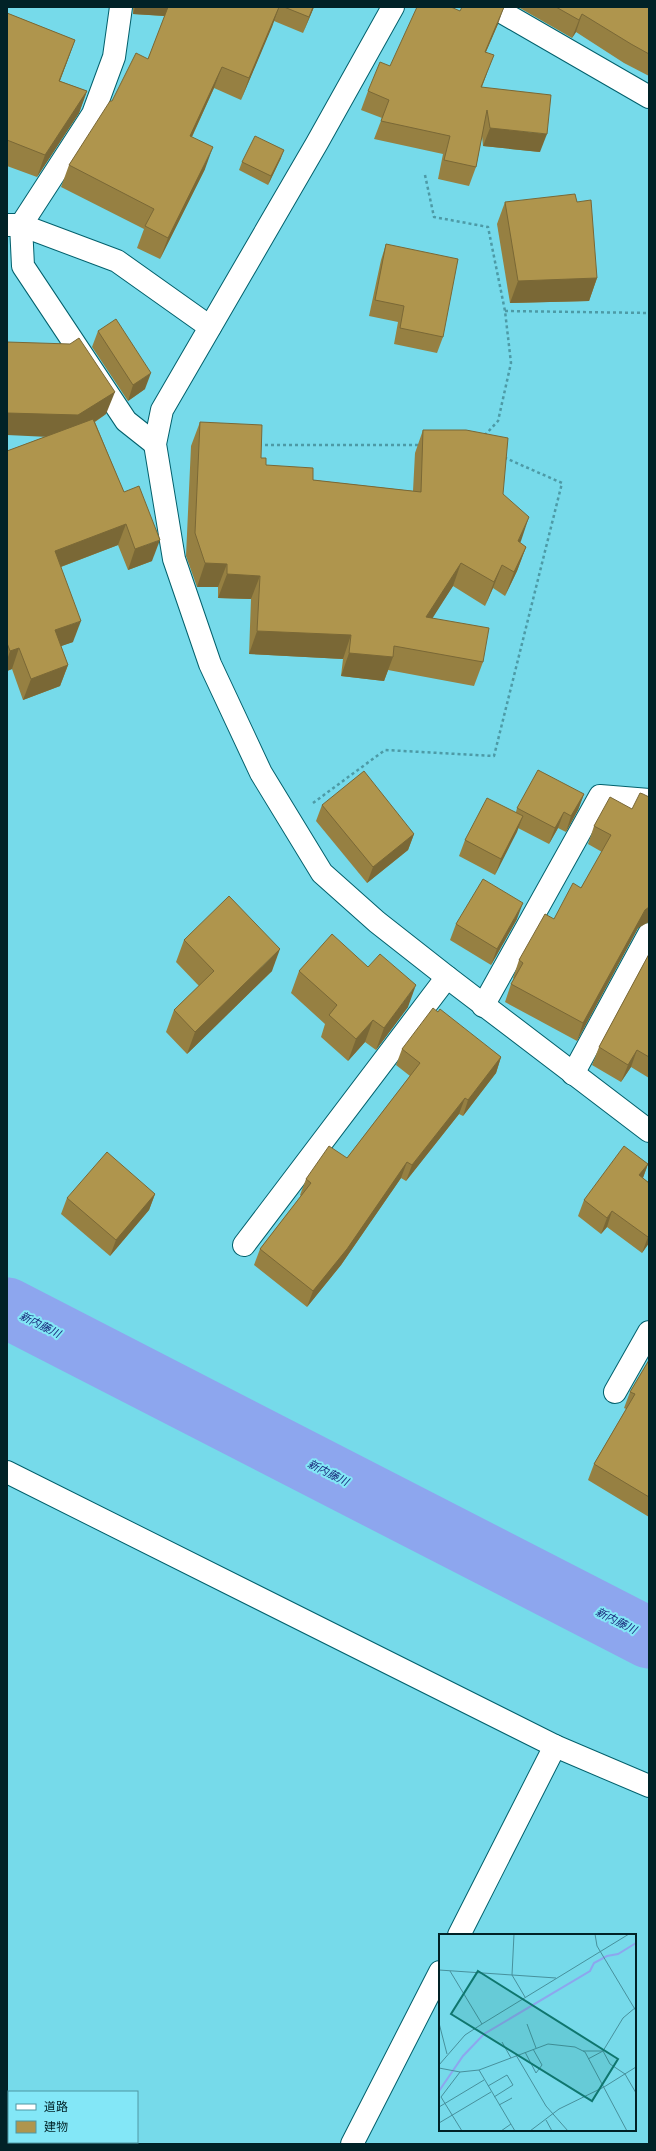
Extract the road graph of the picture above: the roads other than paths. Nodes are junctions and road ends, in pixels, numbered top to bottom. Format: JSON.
{"nodes":[{"id":1,"x":121,"y":7,"type":"edge"},
{"id":2,"x":393,"y":7,"type":"edge"},
{"id":3,"x":493,"y":7,"type":"edge"},
{"id":4,"x":649,"y":98,"type":"edge"},
{"id":5,"x":14,"y":225,"type":"edge"},
{"id":6,"x":210,"y":327,"type":"junction"},
{"id":7,"x":155,"y":444,"type":"junction"},
{"id":8,"x":649,"y":800,"type":"edge"},
{"id":9,"x":649,"y":934,"type":"edge"},
{"id":10,"x":447,"y":977,"type":"junction"},
{"id":11,"x":484,"y":1006,"type":"junction"},
{"id":12,"x":573,"y":1074,"type":"junction"},
{"id":13,"x":649,"y":1131,"type":"edge"},
{"id":14,"x":244,"y":1244,"type":"dead end"},
{"id":15,"x":649,"y":1332,"type":"edge"},
{"id":16,"x":615,"y":1392,"type":"dead end"},
{"id":17,"x":7,"y":1472,"type":"edge"},
{"id":18,"x":555,"y":1746,"type":"junction"},
{"id":19,"x":649,"y":1786,"type":"edge"},
{"id":20,"x":460,"y":1934,"type":"edge"},
{"id":21,"x":439,"y":1974,"type":"edge"},
{"id":22,"x":352,"y":2144,"type":"edge"}],
"edges":[{"from":1,"to":5,"type":"street"},
{"from":2,"to":6,"type":"street"},
{"from":3,"to":4,"type":"street"},
{"from":5,"to":6,"type":"street"},
{"from":5,"to":7,"type":"street"},
{"from":6,"to":7,"type":"street"},
{"from":7,"to":10,"type":"street"},
{"from":8,"to":11,"type":"street"},
{"from":9,"to":12,"type":"street"},
{"from":10,"to":11,"type":"street"},
{"from":10,"to":14,"type":"street"},
{"from":11,"to":12,"type":"street"},
{"from":12,"to":13,"type":"street"},
{"from":15,"to":16,"type":"street"},
{"from":17,"to":18,"type":"street"},
{"from":18,"to":19,"type":"street"},
{"from":18,"to":20,"type":"street"},
{"from":21,"to":22,"type":"street"}]}
